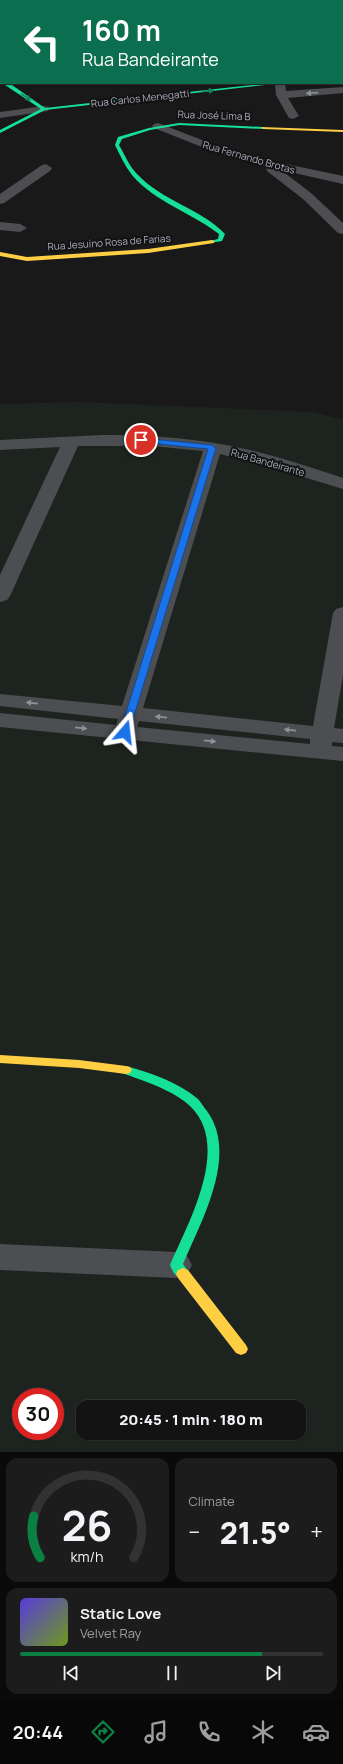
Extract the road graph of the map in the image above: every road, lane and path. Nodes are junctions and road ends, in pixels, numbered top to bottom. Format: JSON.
{"nodes":[{"id":1,"x":6,"y":84,"type":"edge"},
{"id":2,"x":272,"y":84,"type":"edge"},
{"id":3,"x":281,"y":84,"type":"edge"},
{"id":4,"x":343,"y":90,"type":"edge"},
{"id":5,"x":281,"y":95,"type":"junction"},
{"id":6,"x":44,"y":109,"type":"junction"},
{"id":7,"x":0,"y":115,"type":"edge"},
{"id":8,"x":293,"y":116,"type":"dead end"},
{"id":9,"x":158,"y":126,"type":"junction"},
{"id":10,"x":343,"y":131,"type":"edge"},
{"id":11,"x":0,"y":132,"type":"edge"},
{"id":12,"x":265,"y":163,"type":"junction"},
{"id":13,"x":46,"y":168,"type":"dead end"},
{"id":14,"x":343,"y":180,"type":"edge"},
{"id":15,"x":0,"y":200,"type":"edge"},
{"id":16,"x":0,"y":226,"type":"edge"},
{"id":17,"x":20,"y":228,"type":"dead end"},
{"id":18,"x":343,"y":230,"type":"edge"},
{"id":19,"x":220,"y":240,"type":"joint"},
{"id":20,"x":0,"y":254,"type":"edge"},
{"id":21,"x":70,"y":442,"type":"junction"},
{"id":22,"x":0,"y":445,"type":"edge"},
{"id":23,"x":212,"y":448,"type":"junction"},
{"id":24,"x":343,"y":484,"type":"edge"},
{"id":25,"x":0,"y":596,"type":"edge"},
{"id":26,"x":343,"y":613,"type":"edge"},
{"id":27,"x":0,"y":700,"type":"edge"},
{"id":28,"x":0,"y":720,"type":"edge"},
{"id":29,"x":128,"y":723,"type":"junction"},
{"id":30,"x":328,"y":740,"type":"edge"},
{"id":31,"x":343,"y":754,"type":"edge"},
{"id":32,"x":0,"y":1059,"type":"edge"},
{"id":33,"x":0,"y":1257,"type":"edge"},
{"id":34,"x":176,"y":1265,"type":"junction"},
{"id":35,"x":241,"y":1349,"type":"dead end"}],
"edges":[{"from":1,"to":6,"type":"street","one_way":true},
{"from":6,"to":2,"type":"street","name":"Rua Carlos Menegatti","one_way":true},
{"from":3,"to":5,"type":"street"},
{"from":4,"to":5,"type":"street","one_way":true},
{"from":5,"to":8,"type":"street"},
{"from":6,"to":7,"type":"street","name":"Rua Carlos Menegatti"},
{"from":6,"to":11,"type":"street"},
{"from":9,"to":10,"type":"street","name":"Rua José Lima B"},
{"from":9,"to":12,"type":"street","name":"Rua Fernando Brotas"},
{"from":9,"to":19,"type":"street","name":"Rua José Lima B"},
{"from":12,"to":14,"type":"street","name":"Rua Fernando Brotas"},
{"from":12,"to":18,"type":"street"},
{"from":13,"to":15,"type":"street"},
{"from":16,"to":17,"type":"street"},
{"from":19,"to":20,"type":"street","name":"Rua Jesuíno Rosa de Farias"},
{"from":21,"to":22,"type":"street","name":"Rua Bandeirante"},
{"from":21,"to":23,"type":"street","name":"Rua Bandeirante"},
{"from":21,"to":25,"type":"street"},
{"from":23,"to":24,"type":"street","name":"Rua Bandeirante"},
{"from":23,"to":29,"type":"street"},
{"from":26,"to":30,"type":"street"},
{"from":29,"to":27,"type":"street","one_way":true},
{"from":28,"to":29,"type":"street","one_way":true},
{"from":29,"to":30,"type":"street"},
{"from":30,"to":31,"type":"street"},
{"from":32,"to":34,"type":"street"},
{"from":33,"to":34,"type":"street"},
{"from":34,"to":35,"type":"street"}]}
